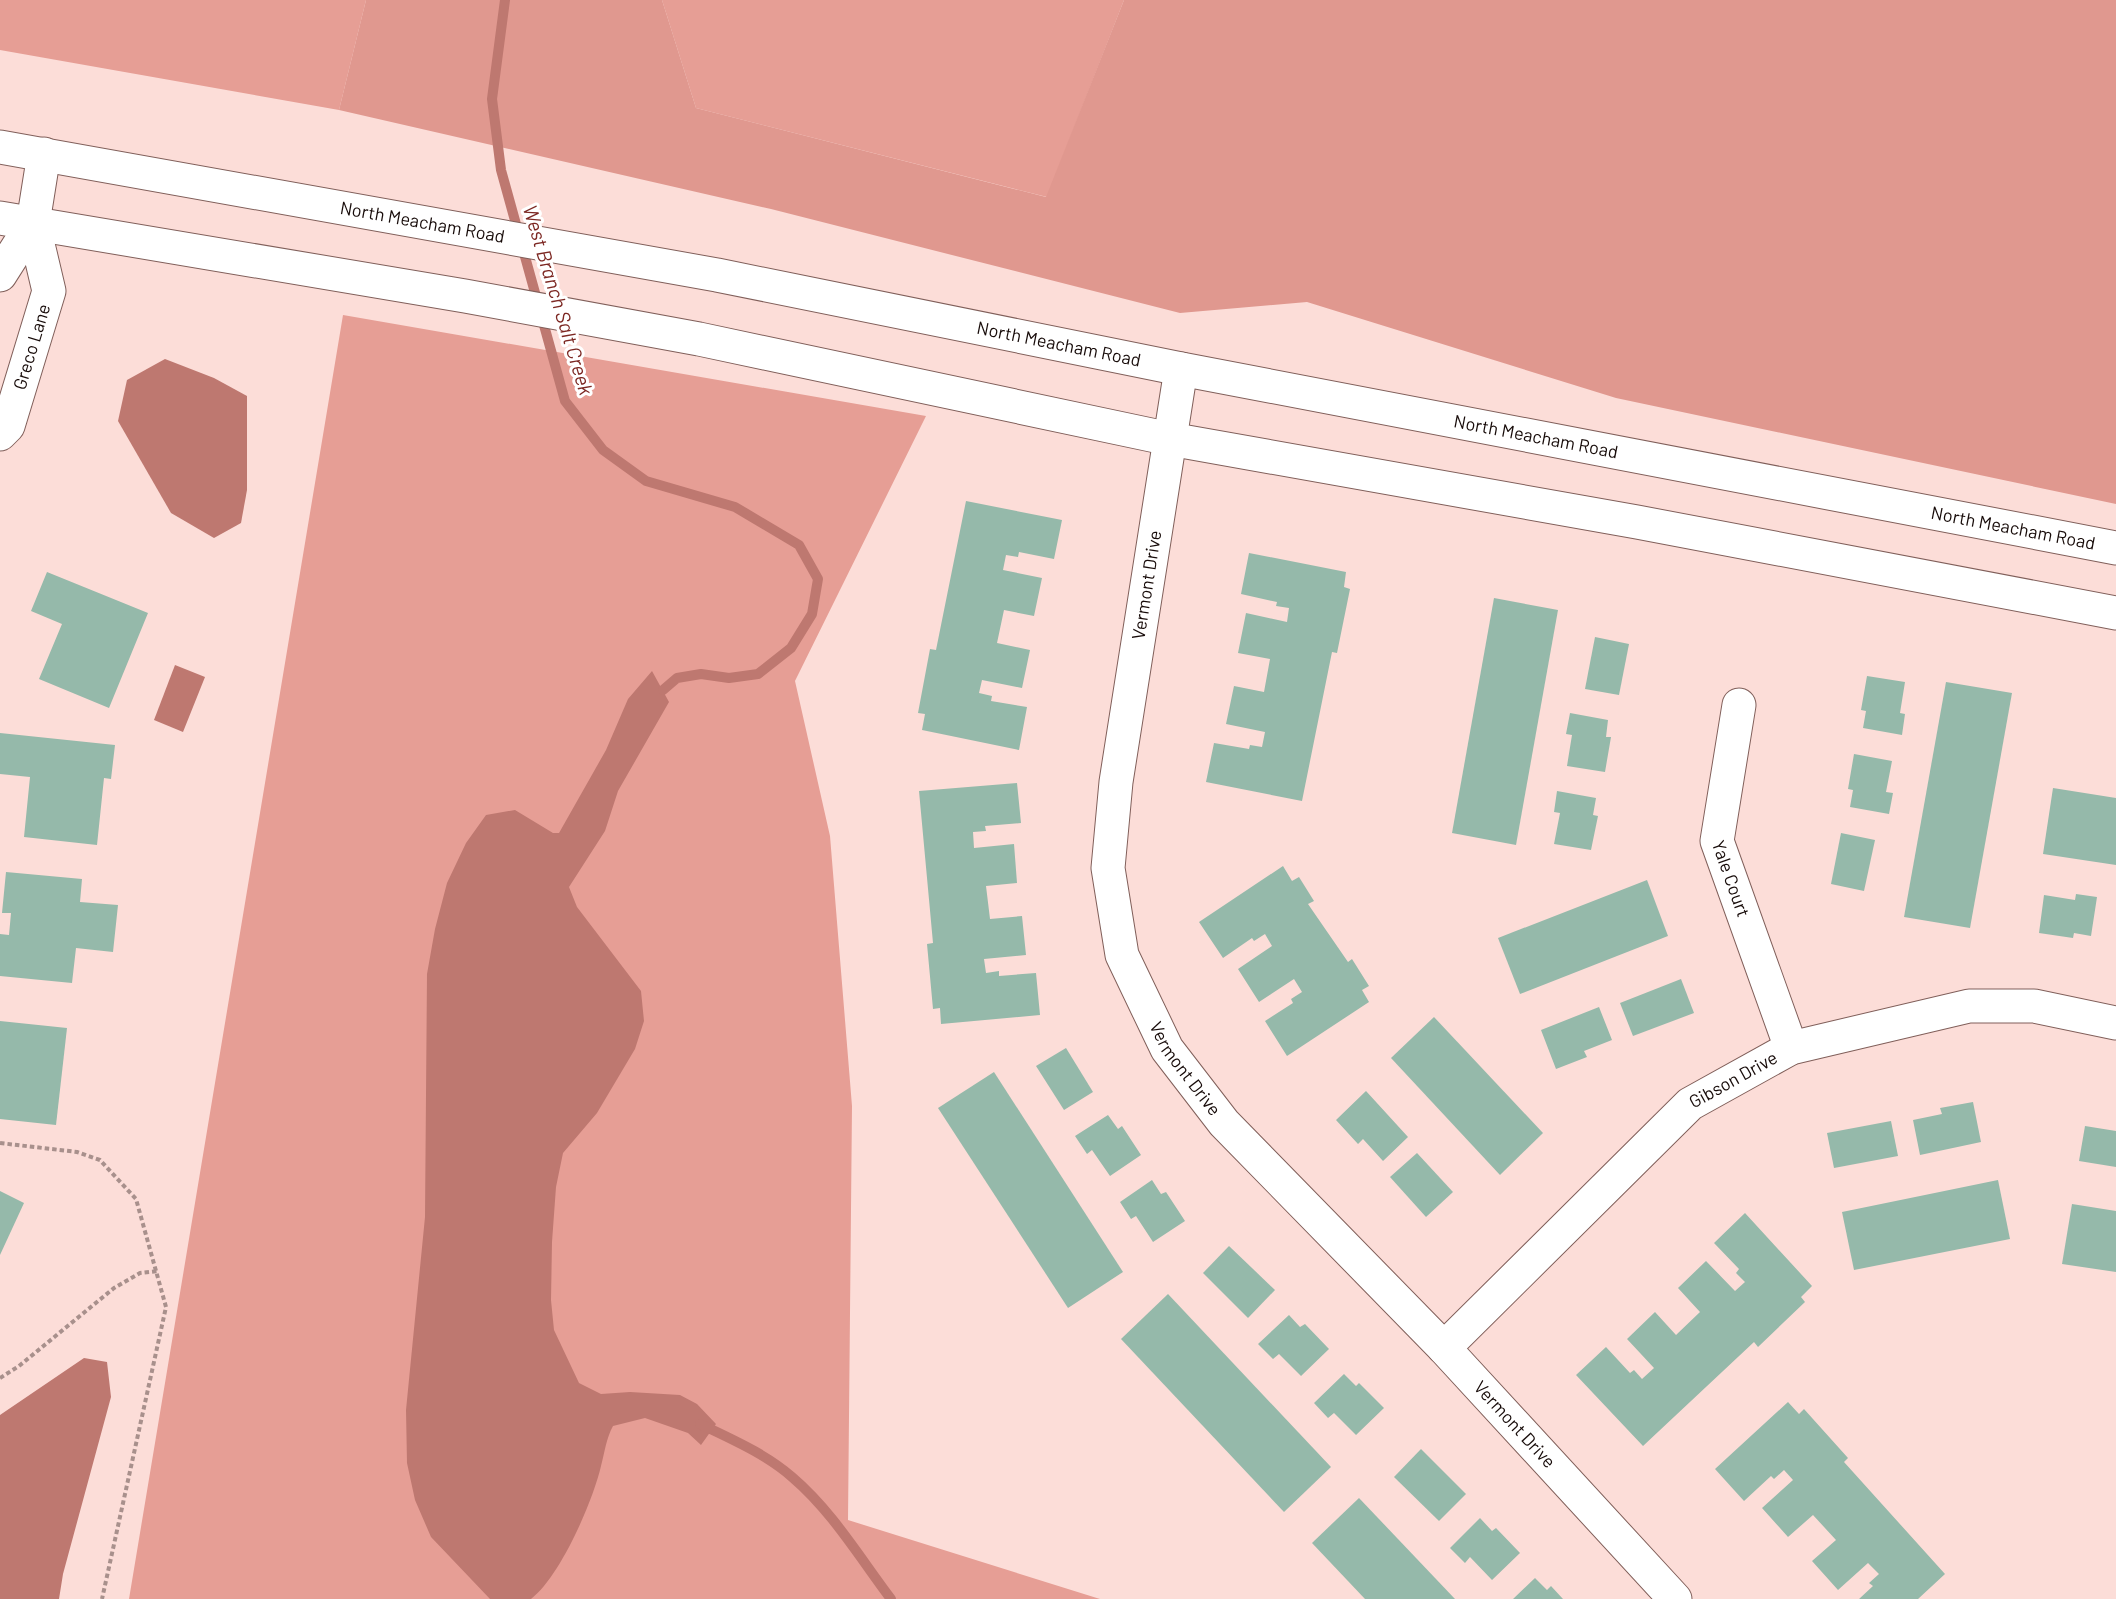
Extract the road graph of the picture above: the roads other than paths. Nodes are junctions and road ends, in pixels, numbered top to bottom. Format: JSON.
{"nodes":[{"id":1,"x":0,"y":147,"type":"edge"},
{"id":2,"x":44,"y":154,"type":"junction"},
{"id":3,"x":0,"y":218,"type":"edge"},
{"id":4,"x":33,"y":223,"type":"junction"},
{"id":5,"x":0,"y":275,"type":"edge"},
{"id":6,"x":1181,"y":369,"type":"junction"},
{"id":7,"x":0,"y":434,"type":"edge"},
{"id":8,"x":1170,"y":439,"type":"junction"},
{"id":9,"x":2116,"y":548,"type":"edge"},
{"id":10,"x":2116,"y":613,"type":"edge"},
{"id":11,"x":1738,"y":705,"type":"dead end"},
{"id":12,"x":2116,"y":1023,"type":"edge"},
{"id":13,"x":1791,"y":1048,"type":"junction"},
{"id":14,"x":1444,"y":1348,"type":"junction"},
{"id":15,"x":1675,"y":1599,"type":"edge"}],
"edges":[{"from":1,"to":2,"type":"main road","name":"North Meacham Road"},
{"from":2,"to":4,"type":"main road"},
{"from":2,"to":6,"type":"main road","name":"North Meacham Road"},
{"from":3,"to":4,"type":"main road"},
{"from":4,"to":5,"type":"main road"},
{"from":4,"to":7,"type":"main road","name":"Greco Lane"},
{"from":4,"to":8,"type":"main road"},
{"from":6,"to":8,"type":"main road","name":"Vermont Drive"},
{"from":6,"to":9,"type":"main road","name":"North Meacham Road"},
{"from":8,"to":10,"type":"main road"},
{"from":8,"to":14,"type":"main road","name":"Vermont Drive"},
{"from":11,"to":13,"type":"main road","name":"Yale Court"},
{"from":12,"to":13,"type":"main road","name":"Gibson Drive"},
{"from":13,"to":14,"type":"main road","name":"Gibson Drive"},
{"from":14,"to":15,"type":"main road","name":"Vermont Drive"}]}
